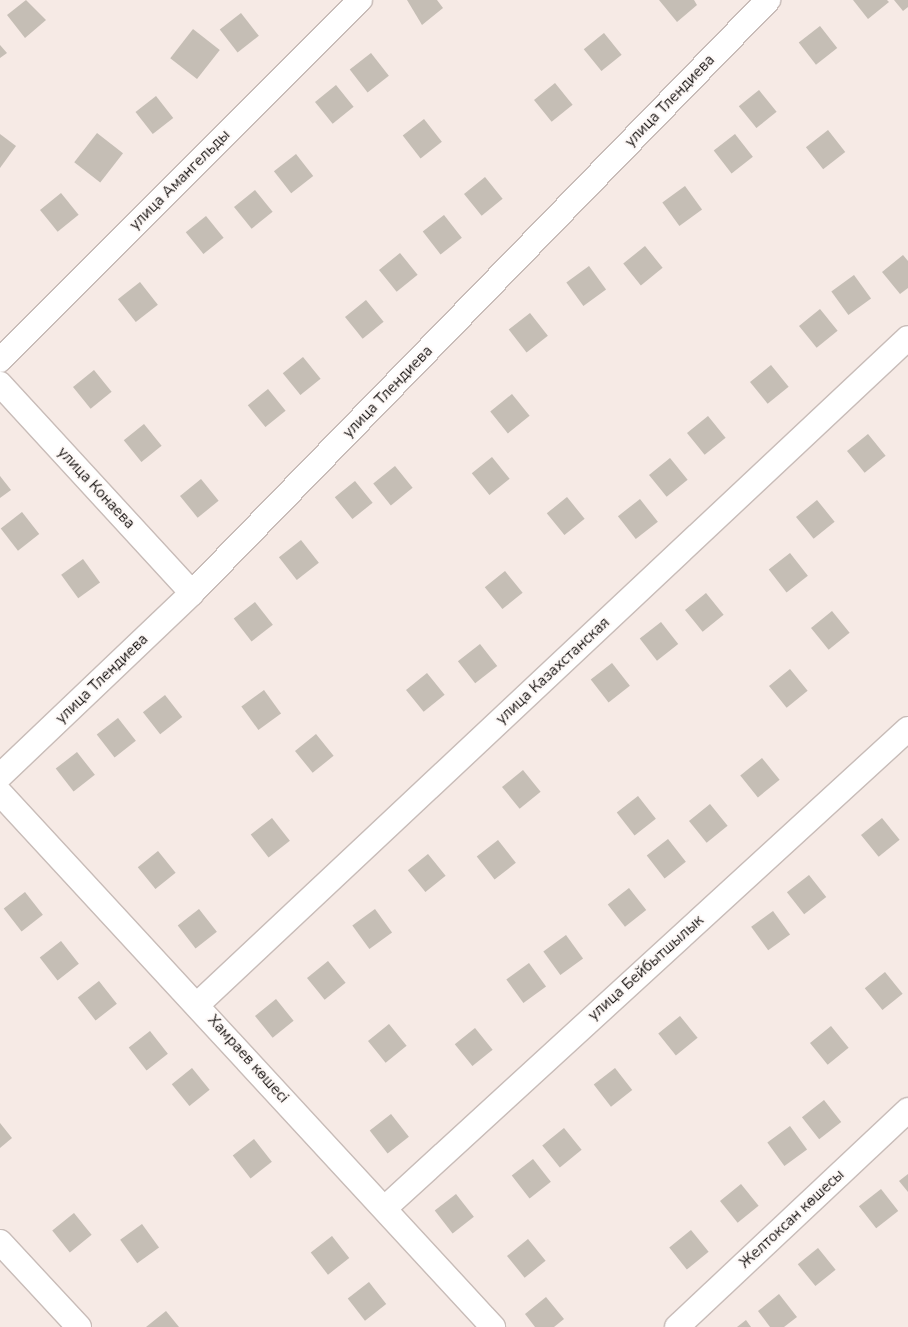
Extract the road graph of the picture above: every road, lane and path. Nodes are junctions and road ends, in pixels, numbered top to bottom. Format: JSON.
{"nodes":[{"id":1,"x":360,"y":0,"type":"edge"},
{"id":2,"x":768,"y":0,"type":"edge"},
{"id":3,"x":908,"y":338,"type":"edge"},
{"id":4,"x":0,"y":360,"type":"edge"},
{"id":5,"x":0,"y":384,"type":"edge"},
{"id":6,"x":192,"y":593,"type":"junction"},
{"id":7,"x":908,"y":729,"type":"edge"},
{"id":8,"x":0,"y":776,"type":"edge"},
{"id":9,"x":0,"y":794,"type":"edge"},
{"id":10,"x":198,"y":1004,"type":"junction"},
{"id":11,"x":908,"y":1110,"type":"edge"},
{"id":12,"x":385,"y":1208,"type":"junction"},
{"id":13,"x":0,"y":1242,"type":"edge"},
{"id":14,"x":79,"y":1327,"type":"edge"},
{"id":15,"x":493,"y":1327,"type":"edge"},
{"id":16,"x":677,"y":1327,"type":"edge"}],
"edges":[{"from":1,"to":4,"type":"street","name":"улица Амангельды"},
{"from":2,"to":6,"type":"street","name":"улица Тлендиева"},
{"from":3,"to":10,"type":"street","name":"улица Казахстанская"},
{"from":5,"to":6,"type":"street","name":"улица Конаева"},
{"from":6,"to":8,"type":"street","name":"улица Тлендиева"},
{"from":7,"to":12,"type":"street","name":"улица Бейбытшылык"},
{"from":9,"to":10,"type":"street","name":"Хамраев көшесі"},
{"from":10,"to":12,"type":"street","name":"Хамраев көшесі"},
{"from":11,"to":16,"type":"street","name":"Желтоксан көшесы"},
{"from":12,"to":15,"type":"street","name":"Хамраев көшесі"},
{"from":13,"to":14,"type":"street"}]}
